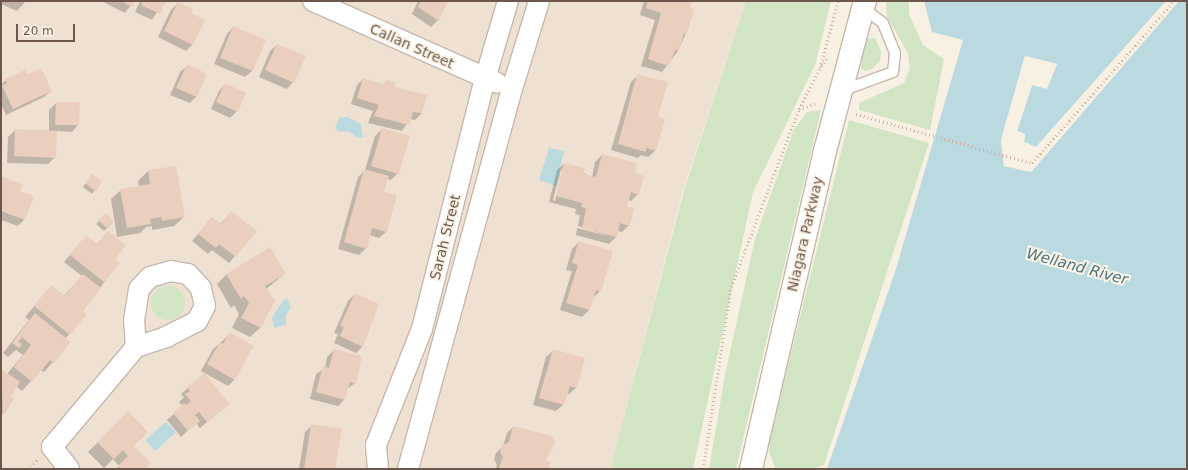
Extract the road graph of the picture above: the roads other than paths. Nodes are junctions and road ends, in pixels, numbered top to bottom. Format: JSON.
{"nodes":[{"id":1,"x":314,"y":1,"type":"edge"},
{"id":2,"x":508,"y":1,"type":"edge"},
{"id":3,"x":539,"y":1,"type":"edge"},
{"id":4,"x":864,"y":4,"type":"edge"},
{"id":5,"x":485,"y":79,"type":"junction"},
{"id":6,"x":512,"y":89,"type":"junction"},
{"id":7,"x":839,"y":100,"type":"junction"},
{"id":8,"x":433,"y":332,"type":"junction"},
{"id":9,"x":136,"y":346,"type":"dead end"},
{"id":10,"x":69,"y":469,"type":"edge"},
{"id":11,"x":378,"y":469,"type":"edge"},
{"id":12,"x":408,"y":469,"type":"edge"},
{"id":13,"x":751,"y":469,"type":"edge"}],
"edges":[{"from":1,"to":5,"type":"street","name":"Callan Street"},
{"from":2,"to":5,"type":"street","name":"Sarah Street"},
{"from":3,"to":6,"type":"street","name":"Sarah Street"},
{"from":4,"to":7,"type":"main road","name":"Niagara Parkway"},
{"from":4,"to":7,"type":"lane"},
{"from":5,"to":6,"type":"street","name":"Callan Street"},
{"from":5,"to":8,"type":"street","name":"Sarah Street"},
{"from":6,"to":8,"type":"street","name":"Sarah Street"},
{"from":7,"to":13,"type":"main road","name":"Niagara Parkway"},
{"from":8,"to":11,"type":"street","name":"Sarah Street"},
{"from":8,"to":12,"type":"street","name":"Sarah Street"},
{"from":9,"to":10,"type":"street"}]}
